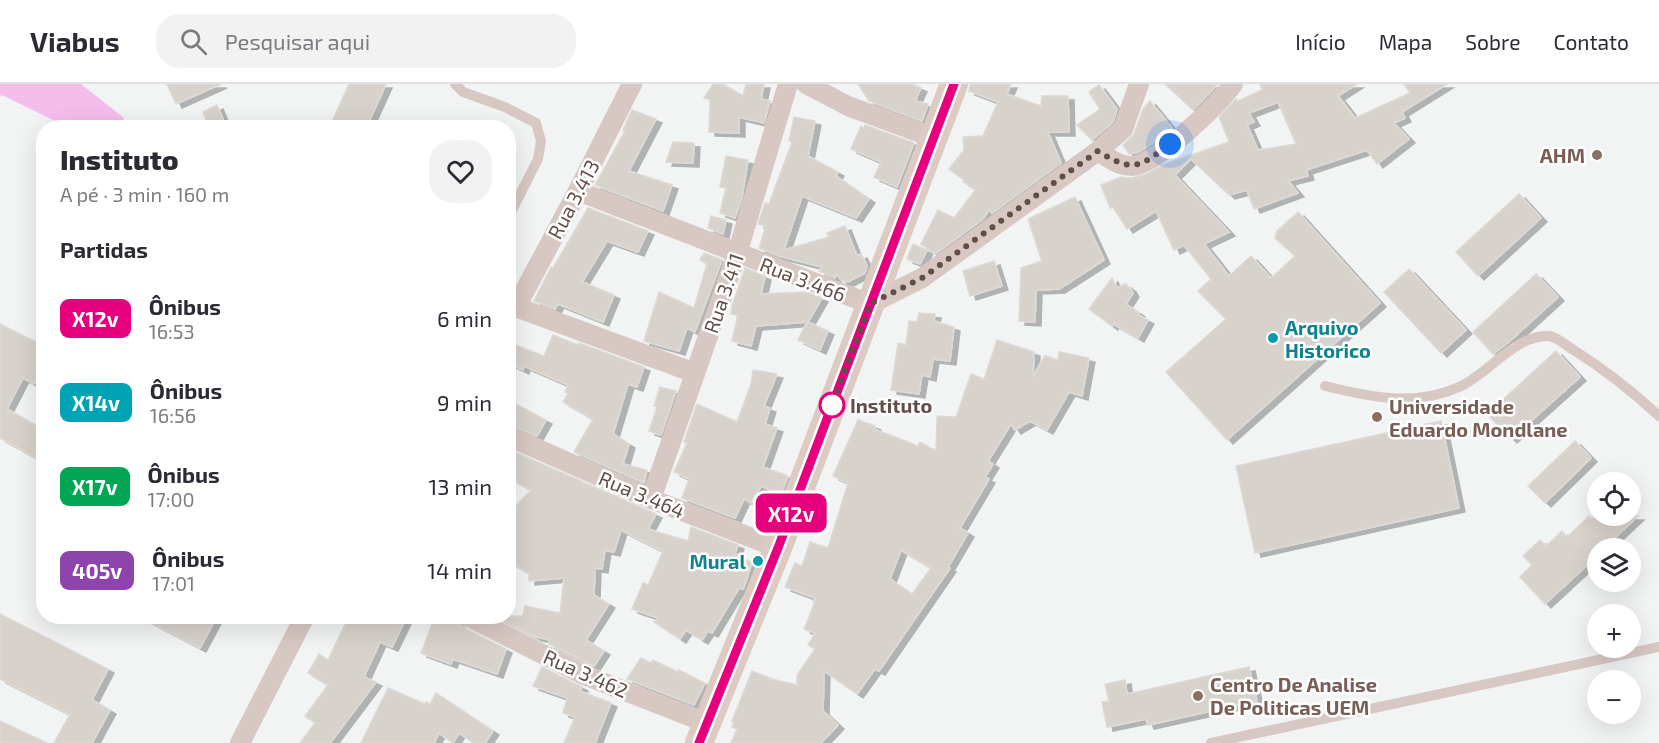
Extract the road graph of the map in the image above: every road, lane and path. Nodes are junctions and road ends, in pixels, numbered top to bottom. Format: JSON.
{"nodes":[{"id":1,"x":455,"y":84,"type":"edge"},
{"id":2,"x":632,"y":84,"type":"edge"},
{"id":3,"x":788,"y":84,"type":"edge"},
{"id":4,"x":806,"y":84,"type":"edge"},
{"id":5,"x":954,"y":84,"type":"edge"},
{"id":6,"x":1139,"y":84,"type":"edge"},
{"id":7,"x":1233,"y":84,"type":"edge"},
{"id":8,"x":935,"y":138,"type":"junction"},
{"id":9,"x":1098,"y":151,"type":"junction"},
{"id":10,"x":578,"y":191,"type":"junction"},
{"id":11,"x":516,"y":202,"type":"edge"},
{"id":12,"x":737,"y":254,"type":"junction"},
{"id":13,"x":516,"y":302,"type":"edge"},
{"id":14,"x":870,"y":304,"type":"junction"},
{"id":15,"x":516,"y":310,"type":"edge"},
{"id":16,"x":695,"y":373,"type":"junction"},
{"id":17,"x":1325,"y":386,"type":"dead end"},
{"id":18,"x":1659,"y":416,"type":"edge"},
{"id":19,"x":516,"y":440,"type":"edge"},
{"id":20,"x":651,"y":499,"type":"junction"},
{"id":21,"x":778,"y":548,"type":"junction"},
{"id":22,"x":301,"y":624,"type":"edge"},
{"id":23,"x":483,"y":624,"type":"edge"},
{"id":24,"x":1659,"y":647,"type":"edge"},
{"id":25,"x":703,"y":733,"type":"edge"},
{"id":26,"x":242,"y":742,"type":"edge"},
{"id":27,"x":1212,"y":743,"type":"edge"}],
"edges":[{"from":1,"to":11,"type":"lane"},
{"from":2,"to":10,"type":"street","name":"Rua 3.413"},
{"from":3,"to":12,"type":"street","name":"Rua 3.411"},
{"from":4,"to":8,"type":"street"},
{"from":5,"to":8,"type":"main road"},
{"from":6,"to":9,"type":"street"},
{"from":7,"to":9,"type":"street"},
{"from":8,"to":14,"type":"main road"},
{"from":9,"to":14,"type":"street"},
{"from":10,"to":12,"type":"street","name":"Rua 3.466"},
{"from":10,"to":13,"type":"street","name":"Rua 3.413"},
{"from":12,"to":14,"type":"street","name":"Rua 3.466"},
{"from":12,"to":16,"type":"street","name":"Rua 3.411"},
{"from":14,"to":21,"type":"main road"},
{"from":15,"to":16,"type":"street"},
{"from":16,"to":20,"type":"street","name":"Rua 3.411"},
{"from":17,"to":18,"type":"lane"},
{"from":19,"to":20,"type":"street","name":"Rua 3.464"},
{"from":20,"to":21,"type":"street","name":"Rua 3.464"},
{"from":21,"to":25,"type":"main road"},
{"from":22,"to":26,"type":"street"},
{"from":23,"to":25,"type":"street","name":"Rua 3.462"},
{"from":24,"to":27,"type":"lane"}]}
